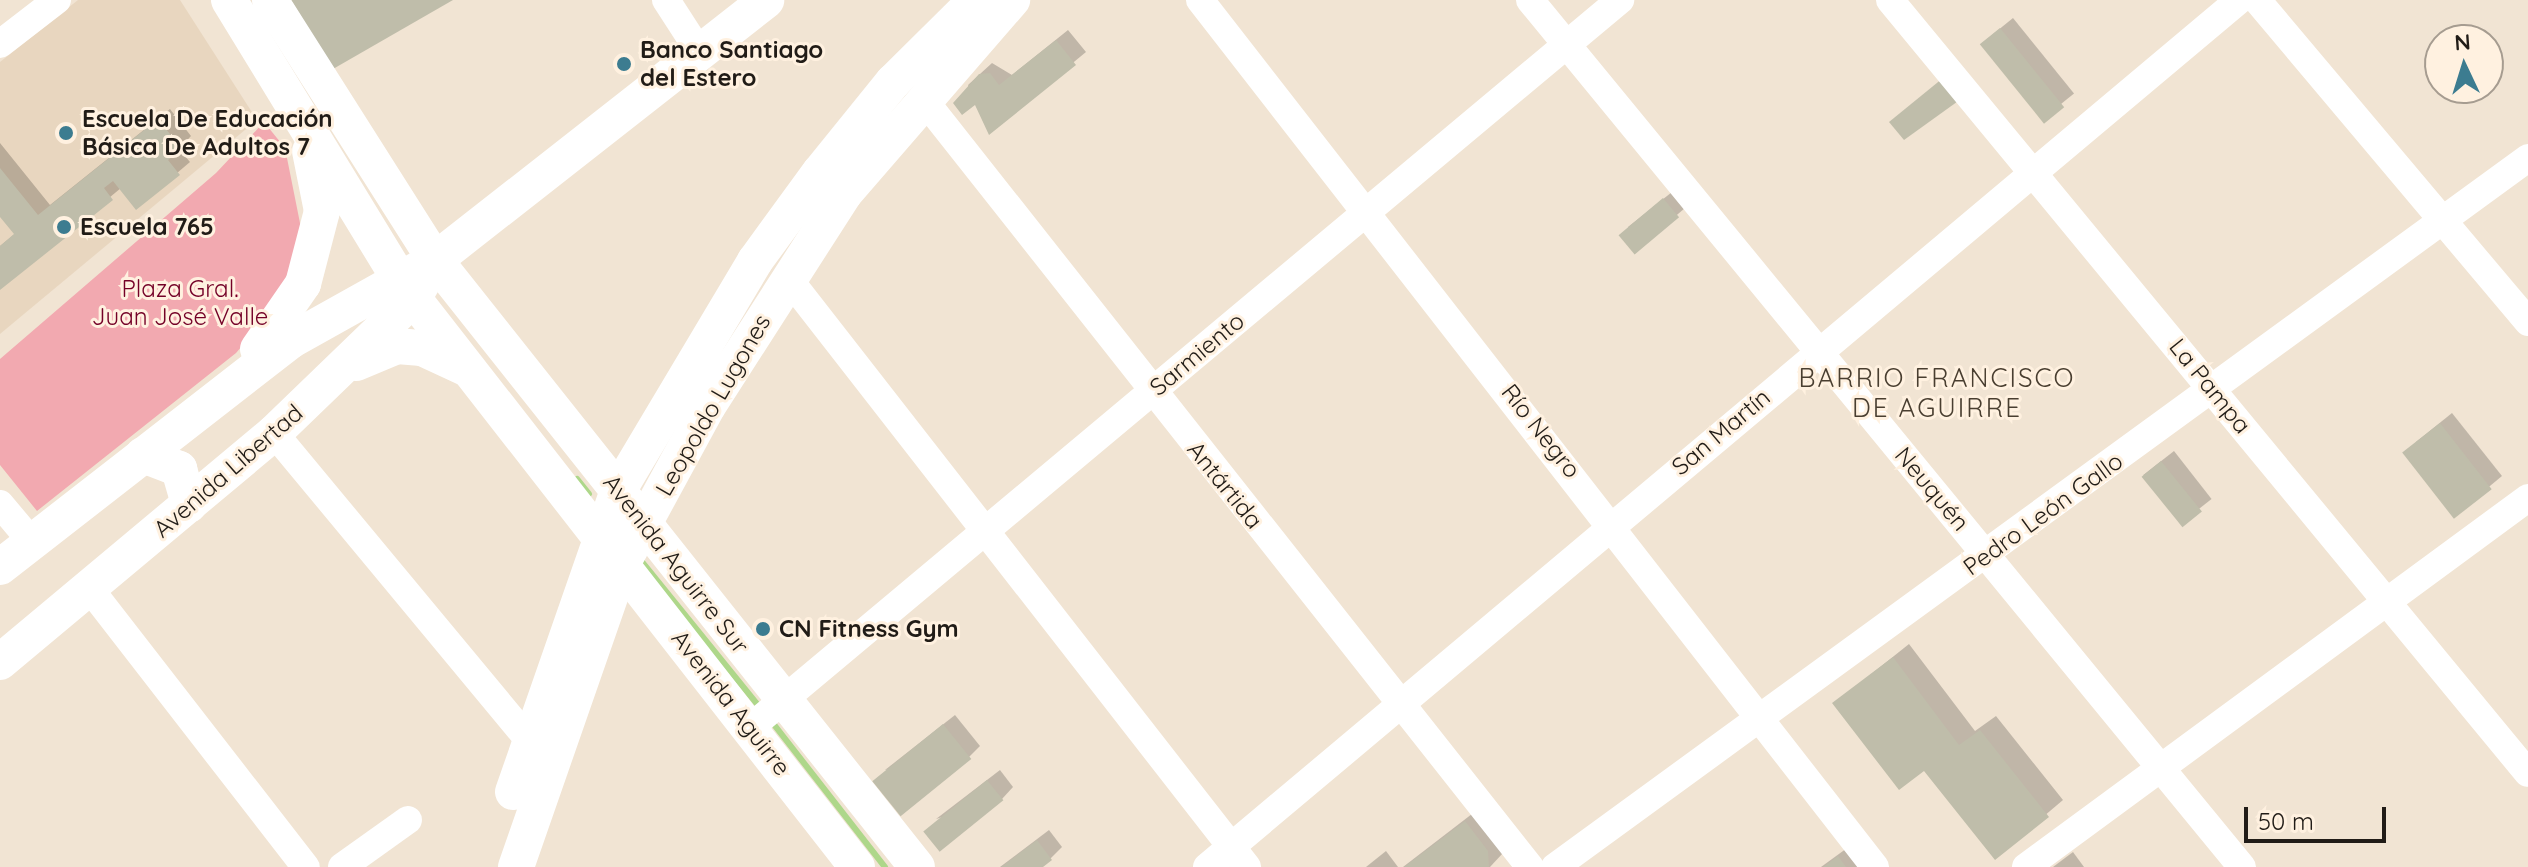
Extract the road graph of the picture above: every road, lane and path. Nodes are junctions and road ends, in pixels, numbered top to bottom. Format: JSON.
{"nodes":[{"id":1,"x":57,"y":0,"type":"edge"},
{"id":2,"x":229,"y":0,"type":"edge"},
{"id":3,"x":270,"y":0,"type":"edge"},
{"id":4,"x":666,"y":0,"type":"edge"},
{"id":5,"x":766,"y":0,"type":"edge"},
{"id":6,"x":976,"y":0,"type":"edge"},
{"id":7,"x":1012,"y":0,"type":"edge"},
{"id":8,"x":1200,"y":0,"type":"edge"},
{"id":9,"x":1530,"y":0,"type":"edge"},
{"id":10,"x":1620,"y":0,"type":"edge"},
{"id":11,"x":1890,"y":0,"type":"edge"},
{"id":12,"x":2239,"y":0,"type":"edge"},
{"id":13,"x":2257,"y":0,"type":"edge"},
{"id":14,"x":0,"y":44,"type":"edge"},
{"id":15,"x":1567,"y":44,"type":"junction"},
{"id":16,"x":701,"y":54,"type":"junction"},
{"id":17,"x":924,"y":100,"type":"junction"},
{"id":18,"x":294,"y":104,"type":"junction"},
{"id":19,"x":2528,"y":158,"type":"edge"},
{"id":20,"x":2037,"y":174,"type":"junction"},
{"id":21,"x":1366,"y":211,"type":"junction"},
{"id":22,"x":2442,"y":220,"type":"junction"},
{"id":23,"x":435,"y":260,"type":"junction"},
{"id":24,"x":788,"y":278,"type":"junction"},
{"id":25,"x":405,"y":288,"type":"junction"},
{"id":26,"x":2528,"y":322,"type":"edge"},
{"id":27,"x":1816,"y":351,"type":"junction"},
{"id":28,"x":469,"y":371,"type":"junction"},
{"id":29,"x":334,"y":375,"type":"junction"},
{"id":30,"x":2212,"y":389,"type":"junction"},
{"id":31,"x":220,"y":391,"type":"junction"},
{"id":32,"x":1150,"y":393,"type":"junction"},
{"id":33,"x":274,"y":433,"type":"junction"},
{"id":34,"x":143,"y":455,"type":"junction"},
{"id":35,"x":618,"y":491,"type":"junction"},
{"id":36,"x":2528,"y":498,"type":"edge"},
{"id":37,"x":0,"y":504,"type":"edge"},
{"id":38,"x":189,"y":505,"type":"junction"},
{"id":39,"x":644,"y":523,"type":"junction"},
{"id":40,"x":1613,"y":523,"type":"junction"},
{"id":41,"x":983,"y":535,"type":"junction"},
{"id":42,"x":31,"y":541,"type":"junction"},
{"id":43,"x":612,"y":554,"type":"junction"},
{"id":44,"x":1988,"y":555,"type":"junction"},
{"id":45,"x":0,"y":567,"type":"edge"},
{"id":46,"x":90,"y":589,"type":"junction"},
{"id":47,"x":2387,"y":600,"type":"junction"},
{"id":48,"x":0,"y":662,"type":"edge"},
{"id":49,"x":1400,"y":702,"type":"junction"},
{"id":50,"x":768,"y":714,"type":"junction"},
{"id":51,"x":1758,"y":720,"type":"junction"},
{"id":52,"x":528,"y":739,"type":"junction"},
{"id":53,"x":2164,"y":767,"type":"junction"},
{"id":54,"x":2528,"y":773,"type":"edge"},
{"id":55,"x":408,"y":820,"type":"dead end"},
{"id":56,"x":1240,"y":857,"type":"edge"},
{"id":57,"x":306,"y":867,"type":"edge"},
{"id":58,"x":342,"y":867,"type":"edge"},
{"id":59,"x":491,"y":867,"type":"edge"},
{"id":60,"x":516,"y":867,"type":"edge"},
{"id":61,"x":857,"y":867,"type":"edge"},
{"id":62,"x":917,"y":867,"type":"edge"},
{"id":63,"x":1207,"y":867,"type":"edge"},
{"id":64,"x":1530,"y":867,"type":"edge"},
{"id":65,"x":1555,"y":867,"type":"edge"},
{"id":66,"x":1875,"y":867,"type":"edge"},
{"id":67,"x":2026,"y":867,"type":"edge"},
{"id":68,"x":2242,"y":867,"type":"edge"}],
"edges":[{"from":1,"to":14,"type":"street"},
{"from":2,"to":18,"type":"main road"},
{"from":3,"to":23,"type":"main road"},
{"from":4,"to":16,"type":"street"},
{"from":5,"to":16,"type":"main road","name":"Avenida Libertad"},
{"from":6,"to":35,"type":"main road","name":"Leopoldo Lugones"},
{"from":7,"to":17,"type":"main road","name":"Leopoldo Lugones"},
{"from":8,"to":21,"type":"street","name":"Río Negro"},
{"from":9,"to":15,"type":"street","name":"Neuquén"},
{"from":10,"to":15,"type":"street","name":"Sarmiento"},
{"from":11,"to":20,"type":"street","name":"La Pampa"},
{"from":12,"to":20,"type":"street","name":"San Martín"},
{"from":13,"to":22,"type":"street"},
{"from":15,"to":21,"type":"street","name":"Sarmiento"},
{"from":15,"to":27,"type":"street","name":"Neuquén"},
{"from":16,"to":23,"type":"main road","name":"Avenida Libertad"},
{"from":17,"to":24,"type":"main road","name":"Leopoldo Lugones"},
{"from":17,"to":32,"type":"street","name":"Antártida"},
{"from":18,"to":25,"type":"main road"},
{"from":18,"to":31,"type":"main road"},
{"from":19,"to":22,"type":"street","name":"Pedro León Gallo"},
{"from":20,"to":27,"type":"street","name":"San Martín"},
{"from":20,"to":30,"type":"street","name":"La Pampa"},
{"from":21,"to":32,"type":"street","name":"Sarmiento"},
{"from":21,"to":40,"type":"street","name":"Río Negro"},
{"from":22,"to":26,"type":"street"},
{"from":22,"to":30,"type":"street","name":"Pedro León Gallo"},
{"from":23,"to":25,"type":"main road","name":"Avenida Libertad"},
{"from":23,"to":35,"type":"main road","name":"Avenida Aguirre Sur"},
{"from":24,"to":39,"type":"main road","name":"Leopoldo Lugones"},
{"from":24,"to":41,"type":"street"},
{"from":25,"to":28,"type":"main road","name":"Avenida Aguirre Sur"},
{"from":25,"to":29,"type":"main road","name":"Avenida Libertad"},
{"from":25,"to":31,"type":"main road","name":"Avenida Libertad"},
{"from":27,"to":40,"type":"street","name":"San Martín"},
{"from":27,"to":44,"type":"street","name":"Neuquén"},
{"from":28,"to":29,"type":"main road"},
{"from":28,"to":43,"type":"main road","name":"Avenida Aguirre Sur"},
{"from":29,"to":33,"type":"main road","name":"Avenida Libertad"},
{"from":30,"to":44,"type":"street","name":"Pedro León Gallo"},
{"from":30,"to":47,"type":"street","name":"La Pampa"},
{"from":31,"to":34,"type":"main road","name":"Avenida Libertad"},
{"from":32,"to":41,"type":"street","name":"Sarmiento"},
{"from":32,"to":49,"type":"street","name":"Antártida"},
{"from":33,"to":38,"type":"main road","name":"Avenida Libertad"},
{"from":33,"to":52,"type":"street"},
{"from":34,"to":38,"type":"main road"},
{"from":34,"to":42,"type":"main road","name":"Avenida Libertad"},
{"from":35,"to":39,"type":"main road","name":"Avenida Aguirre Sur"},
{"from":35,"to":43,"type":"main road","name":"Leopoldo Lugones"},
{"from":36,"to":47,"type":"street"},
{"from":37,"to":42,"type":"street"},
{"from":38,"to":46,"type":"main road","name":"Avenida Libertad"},
{"from":39,"to":43,"type":"main road","name":"Leopoldo Lugones"},
{"from":39,"to":50,"type":"main road","name":"Avenida Aguirre Sur"},
{"from":40,"to":49,"type":"street","name":"San Martín"},
{"from":40,"to":51,"type":"street","name":"Río Negro"},
{"from":41,"to":50,"type":"street","name":"Sarmiento"},
{"from":41,"to":56,"type":"street"},
{"from":42,"to":45,"type":"main road","name":"Avenida Libertad"},
{"from":43,"to":50,"type":"main road","name":"Avenida Aguirre"},
{"from":43,"to":52,"type":"main road","name":"Leopoldo Lugones"},
{"from":43,"to":60,"type":"main road","name":"Leopoldo Lugones"},
{"from":44,"to":51,"type":"street","name":"Pedro León Gallo"},
{"from":44,"to":53,"type":"street","name":"Neuquén"},
{"from":46,"to":48,"type":"main road","name":"Avenida Libertad"},
{"from":46,"to":57,"type":"street"},
{"from":47,"to":53,"type":"street"},
{"from":47,"to":54,"type":"street","name":"La Pampa"},
{"from":49,"to":56,"type":"street","name":"San Martín"},
{"from":49,"to":64,"type":"street","name":"Antártida"},
{"from":50,"to":61,"type":"main road","name":"Avenida Aguirre"},
{"from":50,"to":62,"type":"main road","name":"Avenida Aguirre Sur"},
{"from":51,"to":65,"type":"street","name":"Pedro León Gallo"},
{"from":51,"to":66,"type":"street","name":"Río Negro"},
{"from":52,"to":59,"type":"main road","name":"Leopoldo Lugones"},
{"from":53,"to":67,"type":"street"},
{"from":53,"to":68,"type":"street","name":"Neuquén"},
{"from":55,"to":58,"type":"street"},
{"from":56,"to":63,"type":"street","name":"San Martín"}]}
